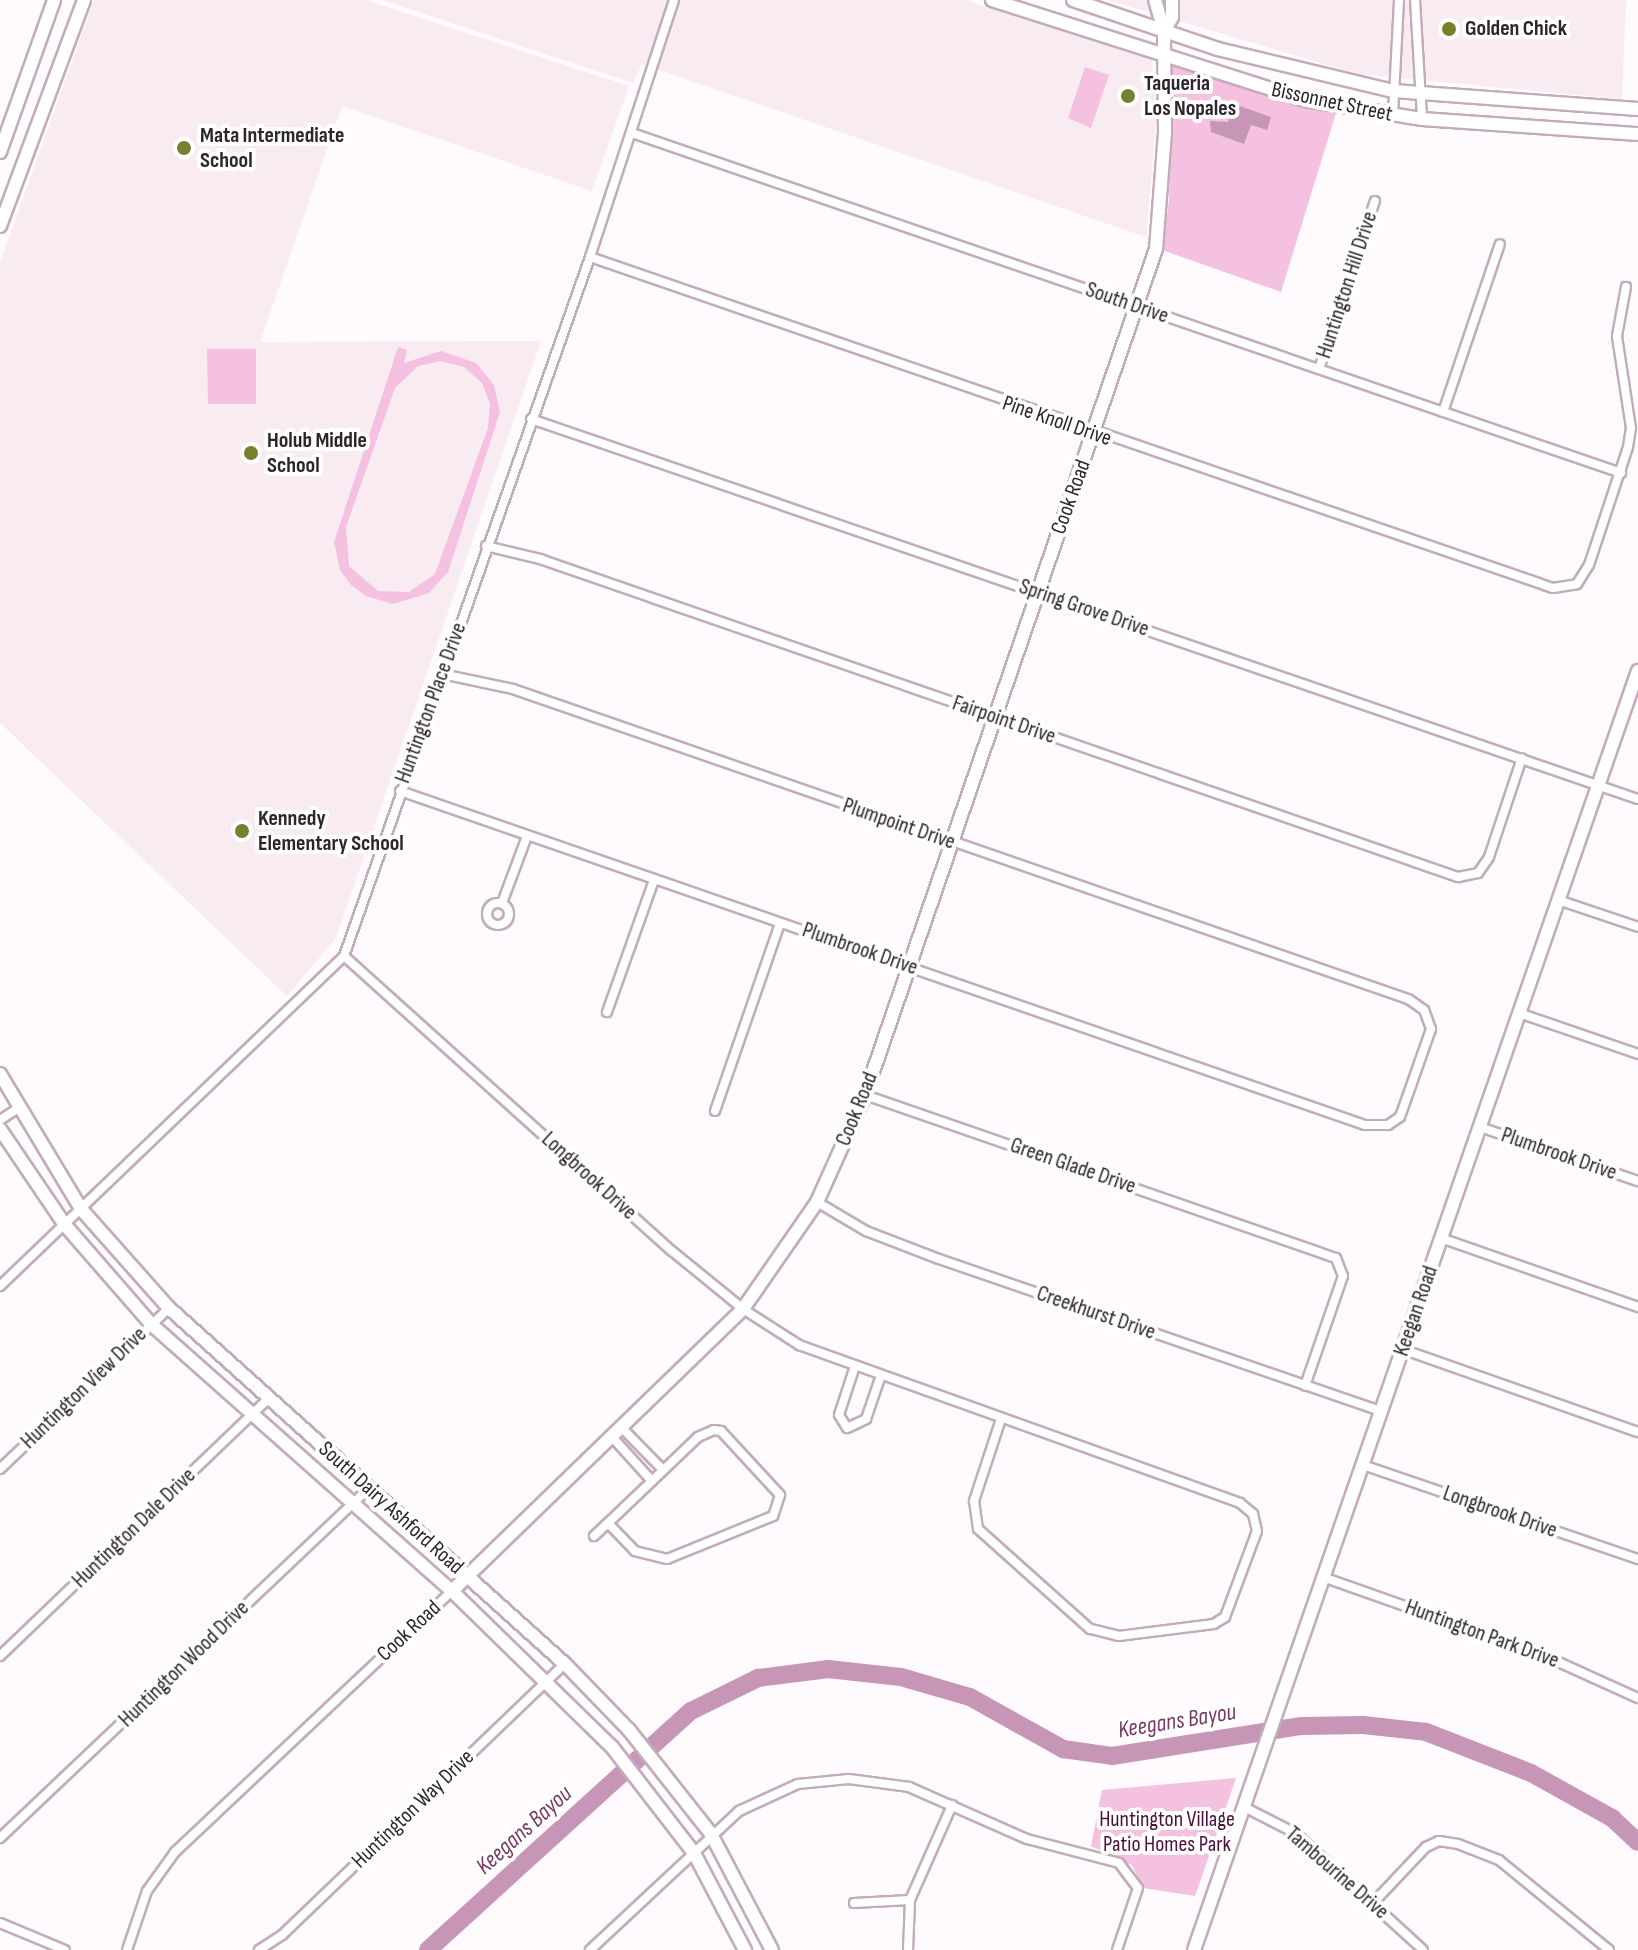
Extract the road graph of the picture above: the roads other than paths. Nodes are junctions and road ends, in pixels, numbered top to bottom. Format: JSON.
{"nodes":[{"id":1,"x":54,"y":0,"type":"edge"},
{"id":2,"x":84,"y":0,"type":"edge"},
{"id":3,"x":674,"y":0,"type":"edge"},
{"id":4,"x":992,"y":0,"type":"edge"},
{"id":5,"x":1073,"y":0,"type":"edge"},
{"id":6,"x":1155,"y":0,"type":"edge"},
{"id":7,"x":1172,"y":0,"type":"edge"},
{"id":8,"x":1399,"y":0,"type":"edge"},
{"id":9,"x":1415,"y":0,"type":"edge"},
{"id":10,"x":1024,"y":5,"type":"edge"},
{"id":11,"x":1164,"y":31,"type":"junction"},
{"id":12,"x":41,"y":39,"type":"junction"},
{"id":13,"x":67,"y":48,"type":"junction"},
{"id":14,"x":1165,"y":57,"type":"junction"},
{"id":15,"x":1393,"y":91,"type":"junction"},
{"id":16,"x":1421,"y":95,"type":"junction"},
{"id":17,"x":1591,"y":106,"type":"junction"},
{"id":18,"x":1638,"y":109,"type":"edge"},
{"id":19,"x":1393,"y":115,"type":"junction"},
{"id":20,"x":1422,"y":119,"type":"junction"},
{"id":21,"x":1589,"y":131,"type":"junction"},
{"id":22,"x":632,"y":133,"type":"junction"},
{"id":23,"x":1638,"y":134,"type":"edge"},
{"id":24,"x":0,"y":152,"type":"edge"},
{"id":25,"x":1375,"y":201,"type":"dead end"},
{"id":26,"x":4,"y":203,"type":"edge"},
{"id":27,"x":0,"y":226,"type":"edge"},
{"id":28,"x":1500,"y":244,"type":"dead end"},
{"id":29,"x":590,"y":257,"type":"junction"},
{"id":30,"x":1626,"y":287,"type":"dead end"},
{"id":31,"x":1137,"y":307,"type":"junction"},
{"id":32,"x":1319,"y":369,"type":"junction"},
{"id":33,"x":1443,"y":412,"type":"junction"},
{"id":34,"x":531,"y":419,"type":"junction"},
{"id":35,"x":1095,"y":434,"type":"junction"},
{"id":36,"x":1621,"y":473,"type":"junction"},
{"id":37,"x":486,"y":546,"type":"junction"},
{"id":38,"x":1036,"y":592,"type":"junction"},
{"id":39,"x":1638,"y":671,"type":"edge"},
{"id":40,"x":442,"y":674,"type":"junction"},
{"id":41,"x":996,"y":717,"type":"junction"},
{"id":42,"x":1522,"y":758,"type":"junction"},
{"id":43,"x":1598,"y":785,"type":"junction"},
{"id":44,"x":400,"y":791,"type":"junction"},
{"id":45,"x":1638,"y":799,"type":"edge"},
{"id":46,"x":527,"y":836,"type":"junction"},
{"id":47,"x":950,"y":841,"type":"junction"},
{"id":48,"x":654,"y":880,"type":"junction"},
{"id":49,"x":1558,"y":900,"type":"junction"},
{"id":50,"x":502,"y":903,"type":"dead end"},
{"id":51,"x":780,"y":923,"type":"junction"},
{"id":52,"x":1638,"y":927,"type":"edge"},
{"id":53,"x":344,"y":956,"type":"junction"},
{"id":54,"x":908,"y":966,"type":"junction"},
{"id":55,"x":607,"y":1012,"type":"dead end"},
{"id":56,"x":1519,"y":1013,"type":"junction"},
{"id":57,"x":1638,"y":1054,"type":"edge"},
{"id":58,"x":0,"y":1074,"type":"edge"},
{"id":59,"x":865,"y":1095,"type":"junction"},
{"id":60,"x":17,"y":1109,"type":"junction"},
{"id":61,"x":1319,"y":1109,"type":"joint"},
{"id":62,"x":715,"y":1111,"type":"dead end"},
{"id":63,"x":0,"y":1120,"type":"edge"},
{"id":64,"x":1480,"y":1127,"type":"junction"},
{"id":65,"x":0,"y":1129,"type":"edge"},
{"id":66,"x":1638,"y":1181,"type":"edge"},
{"id":67,"x":817,"y":1202,"type":"junction"},
{"id":68,"x":81,"y":1209,"type":"junction"},
{"id":69,"x":65,"y":1225,"type":"junction"},
{"id":70,"x":1441,"y":1238,"type":"junction"},
{"id":71,"x":0,"y":1286,"type":"edge"},
{"id":72,"x":1638,"y":1307,"type":"edge"},
{"id":73,"x":169,"y":1308,"type":"junction"},
{"id":74,"x":743,"y":1309,"type":"junction"},
{"id":75,"x":151,"y":1324,"type":"junction"},
{"id":76,"x":1402,"y":1349,"type":"junction"},
{"id":77,"x":854,"y":1369,"type":"junction"},
{"id":78,"x":880,"y":1378,"type":"junction"},
{"id":79,"x":1305,"y":1386,"type":"junction"},
{"id":80,"x":268,"y":1399,"type":"junction"},
{"id":81,"x":1381,"y":1411,"type":"junction"},
{"id":82,"x":249,"y":1416,"type":"junction"},
{"id":83,"x":1001,"y":1419,"type":"junction"},
{"id":84,"x":623,"y":1429,"type":"junction"},
{"id":85,"x":1638,"y":1432,"type":"edge"},
{"id":86,"x":613,"y":1438,"type":"junction"},
{"id":87,"x":1363,"y":1465,"type":"junction"},
{"id":88,"x":0,"y":1469,"type":"edge"},
{"id":89,"x":663,"y":1470,"type":"junction"},
{"id":90,"x":652,"y":1481,"type":"junction"},
{"id":91,"x":368,"y":1489,"type":"junction"},
{"id":92,"x":351,"y":1505,"type":"junction"},
{"id":93,"x":608,"y":1523,"type":"junction"},
{"id":94,"x":594,"y":1536,"type":"dead end"},
{"id":95,"x":1638,"y":1559,"type":"edge"},
{"id":96,"x":468,"y":1576,"type":"junction"},
{"id":97,"x":1323,"y":1577,"type":"junction"},
{"id":98,"x":452,"y":1591,"type":"junction"},
{"id":99,"x":0,"y":1656,"type":"edge"},
{"id":100,"x":565,"y":1664,"type":"junction"},
{"id":101,"x":547,"y":1682,"type":"junction"},
{"id":102,"x":1638,"y":1698,"type":"edge"},
{"id":103,"x":952,"y":1805,"type":"junction"},
{"id":104,"x":1244,"y":1807,"type":"junction"},
{"id":105,"x":711,"y":1834,"type":"junction"},
{"id":106,"x":0,"y":1838,"type":"edge"},
{"id":107,"x":694,"y":1853,"type":"junction"},
{"id":108,"x":910,"y":1900,"type":"junction"},
{"id":109,"x":854,"y":1903,"type":"dead end"},
{"id":110,"x":1373,"y":1903,"type":"junction"},
{"id":111,"x":0,"y":1923,"type":"edge"},
{"id":112,"x":65,"y":1950,"type":"edge"},
{"id":113,"x":127,"y":1950,"type":"edge"},
{"id":114,"x":259,"y":1950,"type":"edge"},
{"id":115,"x":590,"y":1950,"type":"edge"},
{"id":116,"x":745,"y":1950,"type":"edge"},
{"id":117,"x":772,"y":1950,"type":"edge"},
{"id":118,"x":908,"y":1950,"type":"edge"},
{"id":119,"x":1117,"y":1950,"type":"edge"},
{"id":120,"x":1194,"y":1950,"type":"edge"},
{"id":121,"x":1423,"y":1950,"type":"edge"},
{"id":122,"x":1609,"y":1950,"type":"edge"}],
"edges":[{"from":1,"to":12,"type":"main road"},
{"from":2,"to":13,"type":"main road"},
{"from":3,"to":22,"type":"street","name":"Huntington Place Drive"},
{"from":4,"to":10,"type":"main road","name":"Bissonnet Street"},
{"from":5,"to":11,"type":"main road","name":"Bissonnet Street"},
{"from":6,"to":11,"type":"main road","name":"Cook Road"},
{"from":7,"to":11,"type":"main road","name":"Cook Road"},
{"from":8,"to":15,"type":"street"},
{"from":9,"to":16,"type":"street"},
{"from":10,"to":14,"type":"main road","name":"Bissonnet Street"},
{"from":11,"to":14,"type":"main road","name":"Cook Road"},
{"from":11,"to":15,"type":"main road","name":"Bissonnet Street"},
{"from":12,"to":13,"type":"main road"},
{"from":12,"to":24,"type":"main road"},
{"from":13,"to":26,"type":"main road"},
{"from":14,"to":19,"type":"main road","name":"Bissonnet Street"},
{"from":14,"to":31,"type":"main road","name":"Cook Road"},
{"from":15,"to":16,"type":"main road","name":"Bissonnet Street"},
{"from":15,"to":19,"type":"street"},
{"from":16,"to":17,"type":"main road","name":"Bissonnet Street"},
{"from":16,"to":20,"type":"street"},
{"from":17,"to":18,"type":"main road","name":"Bissonnet Street"},
{"from":17,"to":21,"type":"main road"},
{"from":19,"to":20,"type":"main road","name":"Bissonnet Street"},
{"from":20,"to":21,"type":"main road","name":"Bissonnet Street"},
{"from":21,"to":23,"type":"main road","name":"Bissonnet Street"},
{"from":22,"to":29,"type":"street","name":"Huntington Place Drive"},
{"from":22,"to":31,"type":"street","name":"South Drive"},
{"from":25,"to":32,"type":"street","name":"Huntington Hill Drive"},
{"from":26,"to":27,"type":"main road"},
{"from":28,"to":33,"type":"street"},
{"from":29,"to":34,"type":"street","name":"Huntington Place Drive"},
{"from":29,"to":35,"type":"street","name":"Pine Knoll Drive"},
{"from":30,"to":36,"type":"street"},
{"from":31,"to":32,"type":"street","name":"South Drive"},
{"from":31,"to":35,"type":"main road","name":"Cook Road"},
{"from":32,"to":33,"type":"street","name":"South Drive"},
{"from":33,"to":36,"type":"street","name":"South Drive"},
{"from":34,"to":37,"type":"street","name":"Huntington Place Drive"},
{"from":34,"to":38,"type":"street","name":"Spring Grove Drive"},
{"from":35,"to":36,"type":"street","name":"Pine Knoll Drive"},
{"from":35,"to":38,"type":"main road","name":"Cook Road"},
{"from":37,"to":40,"type":"street","name":"Huntington Place Drive"},
{"from":37,"to":41,"type":"street","name":"Fairpoint Drive"},
{"from":38,"to":41,"type":"main road","name":"Cook Road"},
{"from":38,"to":42,"type":"street","name":"Spring Grove Drive"},
{"from":39,"to":43,"type":"main road","name":"Keegan Road"},
{"from":40,"to":44,"type":"street","name":"Huntington Place Drive"},
{"from":40,"to":47,"type":"street","name":"Plumpoint Drive"},
{"from":41,"to":42,"type":"street","name":"Fairpoint Drive"},
{"from":41,"to":47,"type":"main road","name":"Cook Road"},
{"from":42,"to":43,"type":"street","name":"Spring Grove Drive"},
{"from":43,"to":45,"type":"street","name":"Spring Grove Drive"},
{"from":43,"to":49,"type":"main road","name":"Keegan Road"},
{"from":44,"to":46,"type":"street","name":"Plumbrook Drive"},
{"from":44,"to":53,"type":"street","name":"Huntington Place Drive"},
{"from":46,"to":48,"type":"street","name":"Plumbrook Drive"},
{"from":46,"to":50,"type":"street"},
{"from":47,"to":54,"type":"main road","name":"Cook Road"},
{"from":47,"to":61,"type":"street","name":"Plumpoint Drive"},
{"from":48,"to":51,"type":"street","name":"Plumbrook Drive"},
{"from":48,"to":55,"type":"street"},
{"from":49,"to":52,"type":"street"},
{"from":49,"to":56,"type":"main road","name":"Keegan Road"},
{"from":51,"to":54,"type":"street","name":"Plumbrook Drive"},
{"from":51,"to":62,"type":"street"},
{"from":53,"to":68,"type":"street","name":"Huntington Place Drive"},
{"from":53,"to":74,"type":"street","name":"Longbrook Drive"},
{"from":54,"to":59,"type":"main road","name":"Cook Road"},
{"from":54,"to":61,"type":"street","name":"Plumbrook Drive"},
{"from":56,"to":57,"type":"street"},
{"from":56,"to":64,"type":"main road","name":"Keegan Road"},
{"from":58,"to":60,"type":"main road","name":"South Dairy Ashford Road"},
{"from":59,"to":67,"type":"main road","name":"Cook Road"},
{"from":59,"to":79,"type":"street","name":"Green Glade Drive"},
{"from":60,"to":63,"type":"street"},
{"from":60,"to":68,"type":"main road","name":"South Dairy Ashford Road"},
{"from":64,"to":66,"type":"street","name":"Plumbrook Drive"},
{"from":64,"to":70,"type":"main road","name":"Keegan Road"},
{"from":65,"to":69,"type":"main road","name":"South Dairy Ashford Road"},
{"from":67,"to":74,"type":"main road","name":"Cook Road"},
{"from":67,"to":79,"type":"street","name":"Creekhurst Drive"},
{"from":68,"to":69,"type":"street","name":"Huntington Place Drive"},
{"from":68,"to":73,"type":"main road","name":"South Dairy Ashford Road"},
{"from":69,"to":71,"type":"street","name":"Huntington Place Drive"},
{"from":69,"to":75,"type":"main road","name":"South Dairy Ashford Road"},
{"from":70,"to":72,"type":"street"},
{"from":70,"to":76,"type":"main road","name":"Keegan Road"},
{"from":73,"to":75,"type":"street","name":"Huntington View Drive"},
{"from":73,"to":80,"type":"main road","name":"South Dairy Ashford Road"},
{"from":74,"to":77,"type":"street","name":"Longbrook Drive"},
{"from":74,"to":84,"type":"main road","name":"Cook Road"},
{"from":75,"to":82,"type":"main road","name":"South Dairy Ashford Road"},
{"from":75,"to":88,"type":"street","name":"Huntington View Drive"},
{"from":76,"to":81,"type":"main road","name":"Keegan Road"},
{"from":76,"to":85,"type":"street"},
{"from":77,"to":78,"type":"street","name":"Longbrook Drive"},
{"from":77,"to":78,"type":"street"},
{"from":78,"to":83,"type":"street","name":"Longbrook Drive"},
{"from":79,"to":81,"type":"street","name":"Creekhurst Drive"},
{"from":80,"to":82,"type":"street","name":"Huntington Dale Drive"},
{"from":80,"to":91,"type":"main road","name":"South Dairy Ashford Road"},
{"from":81,"to":87,"type":"main road","name":"Keegan Road"},
{"from":82,"to":92,"type":"main road","name":"South Dairy Ashford Road"},
{"from":82,"to":99,"type":"street","name":"Huntington Dale Drive"},
{"from":83,"to":83,"type":"street","name":"Longbrook Drive"},
{"from":84,"to":86,"type":"main road","name":"Cook Road"},
{"from":84,"to":89,"type":"street"},
{"from":86,"to":90,"type":"street"},
{"from":86,"to":96,"type":"main road","name":"Cook Road"},
{"from":87,"to":95,"type":"street","name":"Longbrook Drive"},
{"from":87,"to":97,"type":"main road","name":"Keegan Road"},
{"from":89,"to":90,"type":"street"},
{"from":89,"to":93,"type":"street"},
{"from":90,"to":93,"type":"street"},
{"from":91,"to":92,"type":"street","name":"Huntington Wood Drive"},
{"from":91,"to":96,"type":"main road","name":"South Dairy Ashford Road"},
{"from":92,"to":98,"type":"main road","name":"South Dairy Ashford Road"},
{"from":92,"to":106,"type":"street","name":"Huntington Wood Drive"},
{"from":93,"to":94,"type":"street"},
{"from":96,"to":98,"type":"main road","name":"Cook Road"},
{"from":96,"to":100,"type":"main road","name":"South Dairy Ashford Road"},
{"from":97,"to":102,"type":"street","name":"Huntington Park Drive"},
{"from":97,"to":104,"type":"main road","name":"Keegan Road"},
{"from":98,"to":101,"type":"main road","name":"South Dairy Ashford Road"},
{"from":98,"to":113,"type":"street","name":"Cook Road"},
{"from":100,"to":101,"type":"street","name":"Huntington Way Drive"},
{"from":100,"to":105,"type":"main road","name":"South Dairy Ashford Road"},
{"from":101,"to":107,"type":"main road","name":"South Dairy Ashford Road"},
{"from":101,"to":114,"type":"street","name":"Huntington Way Drive"},
{"from":103,"to":105,"type":"street"},
{"from":103,"to":108,"type":"street"},
{"from":103,"to":119,"type":"street"},
{"from":104,"to":110,"type":"street","name":"Tambourine Drive"},
{"from":104,"to":120,"type":"main road","name":"Keegan Road"},
{"from":105,"to":107,"type":"street"},
{"from":105,"to":117,"type":"main road","name":"South Dairy Ashford Road"},
{"from":107,"to":115,"type":"street"},
{"from":107,"to":116,"type":"main road","name":"South Dairy Ashford Road"},
{"from":108,"to":109,"type":"street"},
{"from":108,"to":118,"type":"street"},
{"from":110,"to":121,"type":"street","name":"Tambourine Drive"},
{"from":110,"to":122,"type":"street"},
{"from":111,"to":112,"type":"street"}]}
